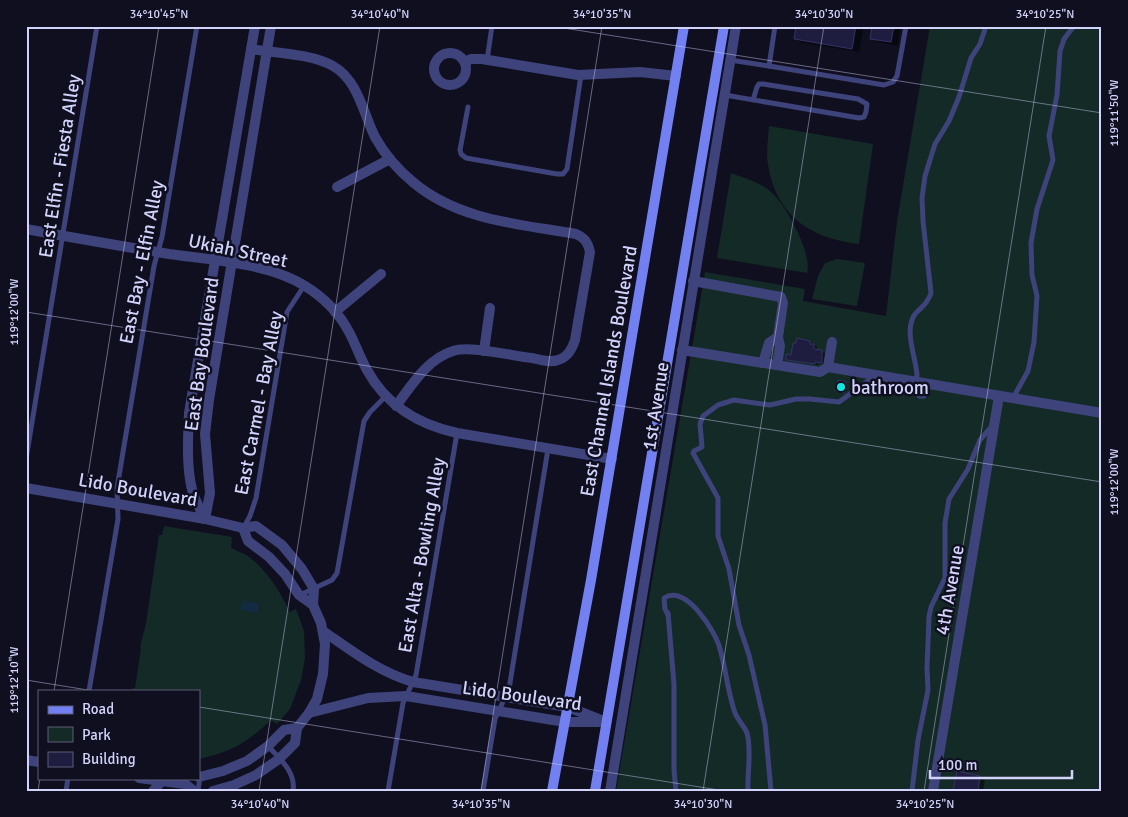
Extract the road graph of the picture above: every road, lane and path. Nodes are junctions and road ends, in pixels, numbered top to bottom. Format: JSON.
{"nodes":[{"id":1,"x":97,"y":26,"type":"edge"},
{"id":2,"x":197,"y":26,"type":"edge"},
{"id":3,"x":255,"y":26,"type":"edge"},
{"id":4,"x":271,"y":26,"type":"edge"},
{"id":5,"x":492,"y":26,"type":"edge"},
{"id":6,"x":684,"y":26,"type":"edge"},
{"id":7,"x":724,"y":26,"type":"edge"},
{"id":8,"x":736,"y":26,"type":"edge"},
{"id":9,"x":775,"y":26,"type":"edge"},
{"id":10,"x":906,"y":26,"type":"edge"},
{"id":11,"x":986,"y":26,"type":"edge"},
{"id":12,"x":1074,"y":26,"type":"edge"},
{"id":13,"x":251,"y":49,"type":"junction"},
{"id":14,"x":267,"y":52,"type":"junction"},
{"id":15,"x":487,"y":60,"type":"junction"},
{"id":16,"x":730,"y":60,"type":"junction"},
{"id":17,"x":465,"y":62,"type":"dead end"},
{"id":18,"x":769,"y":66,"type":"junction"},
{"id":19,"x":582,"y":75,"type":"junction"},
{"id":20,"x":676,"y":76,"type":"junction"},
{"id":21,"x":725,"y":95,"type":"junction"},
{"id":22,"x":753,"y":100,"type":"junction"},
{"id":23,"x":468,"y":107,"type":"dead end"},
{"id":24,"x":390,"y":159,"type":"junction"},
{"id":25,"x":337,"y":187,"type":"dead end"},
{"id":26,"x":26,"y":230,"type":"edge"},
{"id":27,"x":63,"y":236,"type":"junction"},
{"id":28,"x":158,"y":252,"type":"junction"},
{"id":29,"x":215,"y":261,"type":"junction"},
{"id":30,"x":232,"y":264,"type":"junction"},
{"id":31,"x":381,"y":274,"type":"dead end"},
{"id":32,"x":693,"y":281,"type":"junction"},
{"id":33,"x":304,"y":286,"type":"junction"},
{"id":34,"x":490,"y":308,"type":"dead end"},
{"id":35,"x":335,"y":312,"type":"junction"},
{"id":36,"x":778,"y":337,"type":"junction"},
{"id":37,"x":832,"y":342,"type":"dead end"},
{"id":38,"x":682,"y":350,"type":"junction"},
{"id":39,"x":484,"y":351,"type":"junction"},
{"id":40,"x":763,"y":363,"type":"junction"},
{"id":41,"x":777,"y":365,"type":"junction"},
{"id":42,"x":828,"y":367,"type":"junction"},
{"id":43,"x":876,"y":375,"type":"junction"},
{"id":44,"x":915,"y":382,"type":"junction"},
{"id":45,"x":386,"y":396,"type":"junction"},
{"id":46,"x":1000,"y":396,"type":"junction"},
{"id":47,"x":1013,"y":398,"type":"junction"},
{"id":48,"x":396,"y":406,"type":"junction"},
{"id":49,"x":1102,"y":413,"type":"edge"},
{"id":50,"x":995,"y":423,"type":"junction"},
{"id":51,"x":457,"y":433,"type":"junction"},
{"id":52,"x":548,"y":448,"type":"junction"},
{"id":53,"x":26,"y":459,"type":"edge"},
{"id":54,"x":612,"y":459,"type":"junction"},
{"id":55,"x":26,"y":488,"type":"edge"},
{"id":56,"x":117,"y":503,"type":"junction"},
{"id":57,"x":205,"y":519,"type":"junction"},
{"id":58,"x":244,"y":528,"type":"junction"},
{"id":59,"x":314,"y":589,"type":"junction"},
{"id":60,"x":299,"y":596,"type":"junction"},
{"id":61,"x":314,"y":605,"type":"junction"},
{"id":62,"x":323,"y":631,"type":"junction"},
{"id":63,"x":413,"y":682,"type":"junction"},
{"id":64,"x":89,"y":690,"type":"edge"},
{"id":65,"x":406,"y":696,"type":"junction"},
{"id":66,"x":505,"y":697,"type":"junction"},
{"id":67,"x":568,"y":707,"type":"junction"},
{"id":68,"x":498,"y":710,"type":"junction"},
{"id":69,"x":309,"y":714,"type":"junction"},
{"id":70,"x":565,"y":722,"type":"junction"},
{"id":71,"x":606,"y":722,"type":"junction"},
{"id":72,"x":297,"y":728,"type":"junction"},
{"id":73,"x":268,"y":746,"type":"junction"},
{"id":74,"x":279,"y":759,"type":"junction"},
{"id":75,"x":200,"y":777,"type":"edge"},
{"id":76,"x":144,"y":780,"type":"edge"},
{"id":77,"x":193,"y":780,"type":"edge"},
{"id":78,"x":185,"y":784,"type":"junction"},
{"id":79,"x":161,"y":786,"type":"edge"},
{"id":80,"x":153,"y":791,"type":"edge"},
{"id":81,"x":196,"y":791,"type":"edge"},
{"id":82,"x":213,"y":791,"type":"edge"},
{"id":83,"x":293,"y":791,"type":"edge"},
{"id":84,"x":388,"y":791,"type":"edge"},
{"id":85,"x":483,"y":791,"type":"edge"},
{"id":86,"x":552,"y":791,"type":"edge"},
{"id":87,"x":595,"y":791,"type":"edge"},
{"id":88,"x":610,"y":791,"type":"edge"},
{"id":89,"x":676,"y":791,"type":"edge"},
{"id":90,"x":748,"y":791,"type":"edge"},
{"id":91,"x":771,"y":791,"type":"edge"},
{"id":92,"x":912,"y":791,"type":"edge"},
{"id":93,"x":933,"y":791,"type":"edge"}],
"edges":[{"from":1,"to":27,"type":"lane","name":"East Elfin - Fiesta Alley"},
{"from":2,"to":28,"type":"lane","name":"East Bay - Elfin Alley"},
{"from":3,"to":13,"type":"street","name":"East Bay Boulevard"},
{"from":4,"to":14,"type":"street","name":"East Bay Boulevard"},
{"from":5,"to":15,"type":"lane"},
{"from":6,"to":20,"type":"main road","name":"East Channel Islands Boulevard"},
{"from":7,"to":71,"type":"main road"},
{"from":8,"to":16,"type":"street","name":"1st Avenue"},
{"from":9,"to":18,"type":"lane"},
{"from":10,"to":18,"type":"lane"},
{"from":11,"to":44,"type":"lane"},
{"from":12,"to":47,"type":"lane"},
{"from":13,"to":14,"type":"street"},
{"from":13,"to":29,"type":"street","name":"East Bay Boulevard"},
{"from":14,"to":24,"type":"street"},
{"from":14,"to":30,"type":"street","name":"East Bay Boulevard"},
{"from":15,"to":17,"type":"street"},
{"from":15,"to":19,"type":"street"},
{"from":16,"to":18,"type":"lane"},
{"from":16,"to":21,"type":"street","name":"1st Avenue"},
{"from":19,"to":20,"type":"street"},
{"from":19,"to":23,"type":"lane"},
{"from":20,"to":54,"type":"main road","name":"East Channel Islands Boulevard"},
{"from":21,"to":22,"type":"lane"},
{"from":21,"to":32,"type":"street","name":"1st Avenue"},
{"from":22,"to":22,"type":"lane"},
{"from":24,"to":25,"type":"street"},
{"from":24,"to":39,"type":"street"},
{"from":26,"to":27,"type":"street","name":"Ukiah Street"},
{"from":27,"to":28,"type":"street","name":"Ukiah Street"},
{"from":27,"to":53,"type":"lane","name":"East Elfin - Fiesta Alley"},
{"from":28,"to":29,"type":"street","name":"Ukiah Street"},
{"from":28,"to":56,"type":"lane","name":"East Bay - Elfin Alley"},
{"from":29,"to":30,"type":"street","name":"Ukiah Street"},
{"from":29,"to":57,"type":"street","name":"East Bay Boulevard"},
{"from":30,"to":33,"type":"street","name":"Ukiah Street"},
{"from":30,"to":57,"type":"street","name":"East Bay Boulevard"},
{"from":31,"to":35,"type":"street"},
{"from":32,"to":36,"type":"street"},
{"from":32,"to":38,"type":"street","name":"1st Avenue"},
{"from":33,"to":35,"type":"street","name":"Ukiah Street"},
{"from":33,"to":58,"type":"lane","name":"East Carmel - Bay Alley"},
{"from":34,"to":39,"type":"street"},
{"from":35,"to":45,"type":"street","name":"Ukiah Street"},
{"from":36,"to":40,"type":"street"},
{"from":36,"to":41,"type":"street"},
{"from":37,"to":42,"type":"street"},
{"from":38,"to":40,"type":"street"},
{"from":38,"to":88,"type":"street","name":"1st Avenue"},
{"from":39,"to":48,"type":"street"},
{"from":40,"to":41,"type":"street"},
{"from":41,"to":42,"type":"street"},
{"from":42,"to":43,"type":"street"},
{"from":43,"to":44,"type":"street"},
{"from":43,"to":91,"type":"lane"},
{"from":44,"to":46,"type":"street"},
{"from":45,"to":48,"type":"street","name":"Ukiah Street"},
{"from":45,"to":59,"type":"lane"},
{"from":46,"to":47,"type":"street"},
{"from":46,"to":50,"type":"street","name":"4th Avenue"},
{"from":47,"to":49,"type":"street"},
{"from":48,"to":51,"type":"street","name":"Ukiah Street"},
{"from":50,"to":92,"type":"lane"},
{"from":50,"to":93,"type":"street","name":"4th Avenue"},
{"from":51,"to":52,"type":"street","name":"Ukiah Street"},
{"from":51,"to":63,"type":"lane","name":"East Alta - Bowling Alley"},
{"from":52,"to":54,"type":"street","name":"Ukiah Street"},
{"from":52,"to":66,"type":"lane"},
{"from":54,"to":67,"type":"main road","name":"East Channel Islands Boulevard"},
{"from":55,"to":56,"type":"street","name":"Lido Boulevard"},
{"from":56,"to":57,"type":"street","name":"Lido Boulevard"},
{"from":56,"to":64,"type":"lane","name":"East Bay - Elfin Alley"},
{"from":57,"to":58,"type":"street","name":"Lido Boulevard"},
{"from":58,"to":59,"type":"street","name":"Lido Boulevard"},
{"from":58,"to":60,"type":"street"},
{"from":59,"to":60,"type":"lane"},
{"from":59,"to":61,"type":"street"},
{"from":60,"to":61,"type":"street"},
{"from":61,"to":62,"type":"street"},
{"from":62,"to":63,"type":"street","name":"Lido Boulevard"},
{"from":62,"to":69,"type":"street"},
{"from":63,"to":65,"type":"lane","name":"East Alta - Bowling Alley"},
{"from":63,"to":66,"type":"street","name":"Lido Boulevard"},
{"from":65,"to":68,"type":"street","name":"Lido Boulevard"},
{"from":65,"to":69,"type":"street","name":"Lido Boulevard"},
{"from":65,"to":84,"type":"lane","name":"East Alta - Bowling Alley"},
{"from":66,"to":67,"type":"street","name":"Lido Boulevard"},
{"from":66,"to":68,"type":"lane"},
{"from":67,"to":70,"type":"main road","name":"East Channel Islands Boulevard"},
{"from":67,"to":71,"type":"street","name":"Lido Boulevard"},
{"from":68,"to":70,"type":"street","name":"Lido Boulevard"},
{"from":68,"to":85,"type":"lane"},
{"from":69,"to":72,"type":"street"},
{"from":70,"to":71,"type":"street","name":"Lido Boulevard"},
{"from":70,"to":86,"type":"main road","name":"East Channel Islands Boulevard"},
{"from":71,"to":87,"type":"main road"},
{"from":72,"to":73,"type":"street"},
{"from":72,"to":74,"type":"street"},
{"from":73,"to":74,"type":"lane"},
{"from":73,"to":75,"type":"street"},
{"from":74,"to":82,"type":"street"},
{"from":74,"to":83,"type":"lane"},
{"from":76,"to":79,"type":"street"},
{"from":77,"to":78,"type":"street"},
{"from":78,"to":79,"type":"street"},
{"from":78,"to":81,"type":"street"},
{"from":79,"to":80,"type":"street"},
{"from":89,"to":90,"type":"lane"}]}
